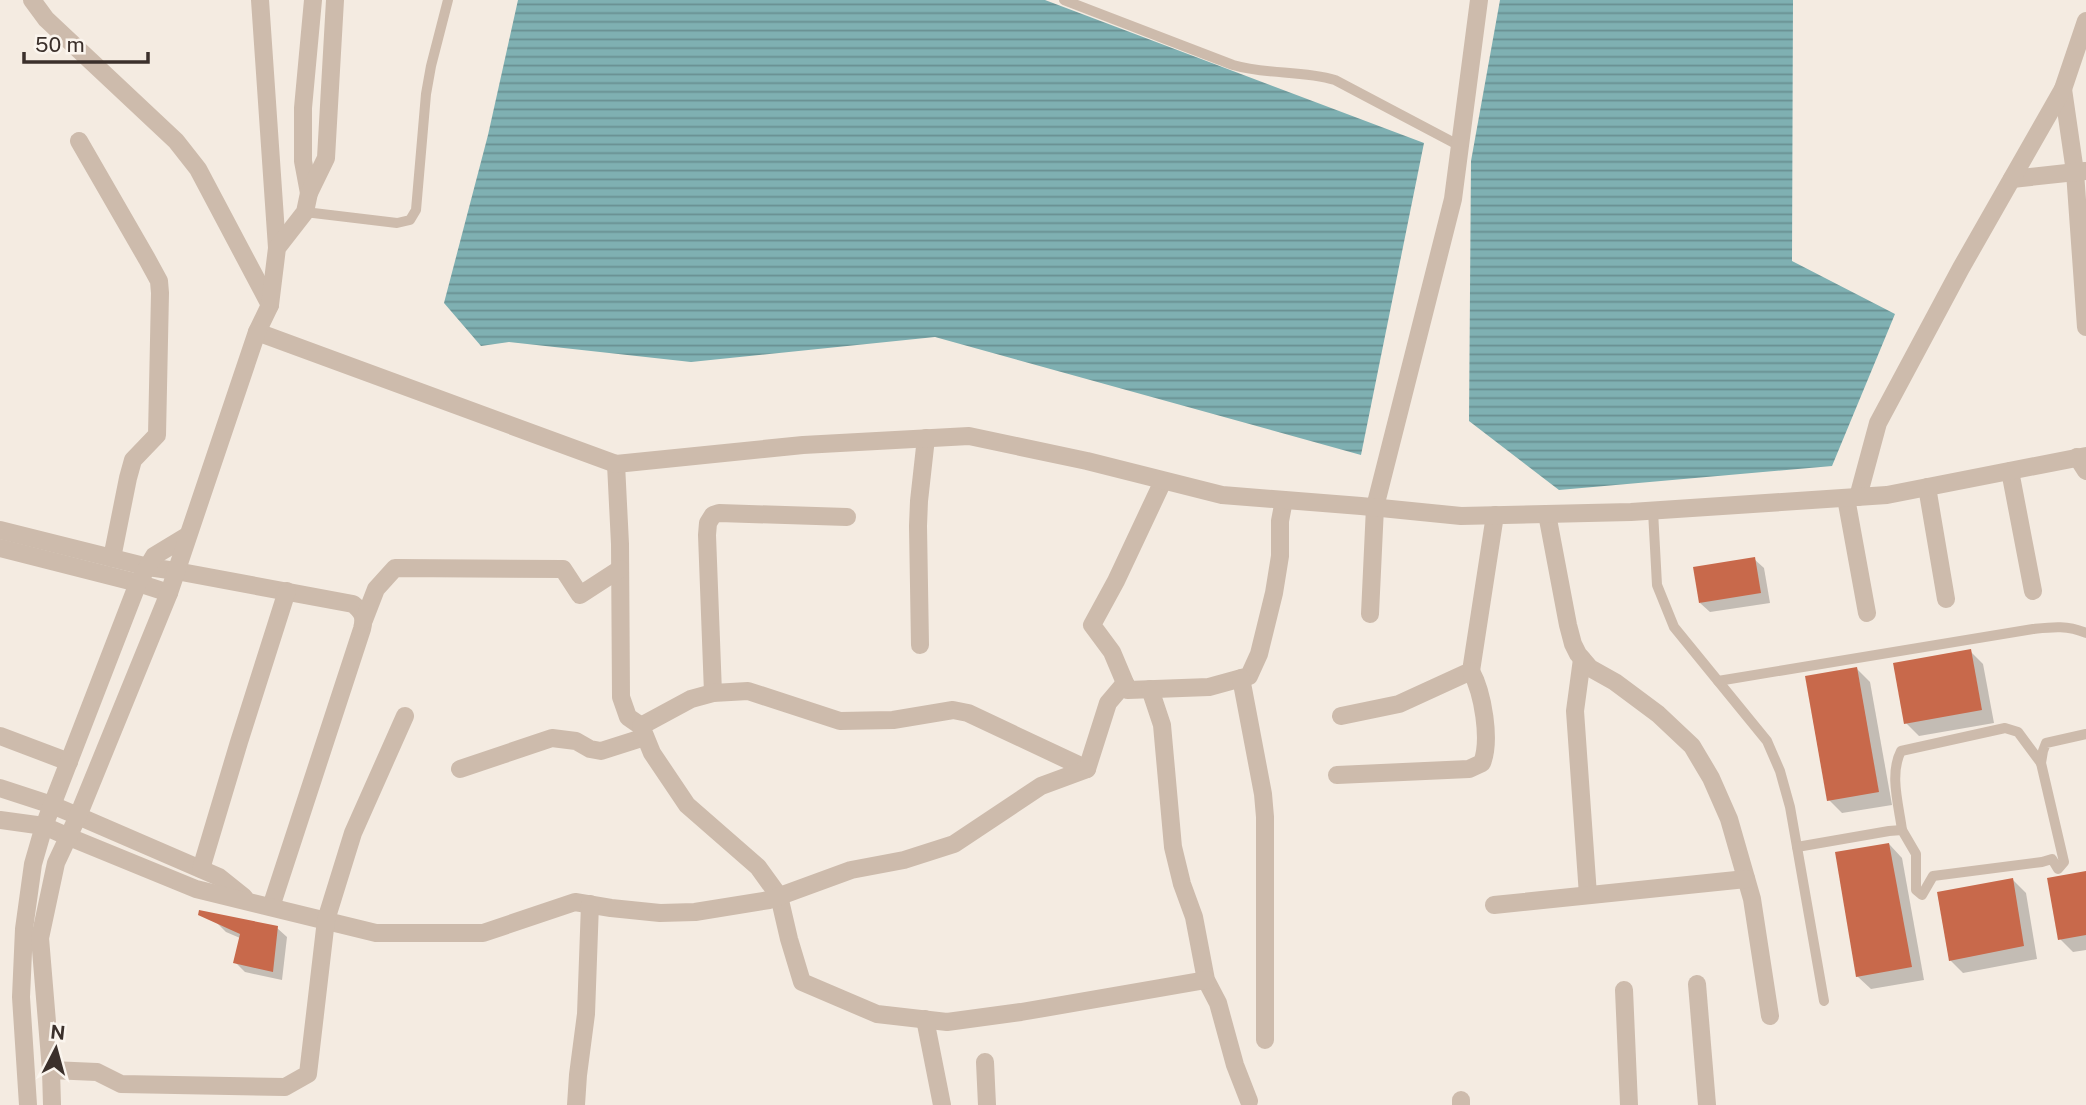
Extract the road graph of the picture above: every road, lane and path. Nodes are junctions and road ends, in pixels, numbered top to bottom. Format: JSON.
{"nodes":[{"id":1,"x":32,"y":0,"type":"edge"},
{"id":2,"x":260,"y":0,"type":"edge"},
{"id":3,"x":313,"y":0,"type":"edge"},
{"id":4,"x":335,"y":0,"type":"edge"},
{"id":5,"x":449,"y":0,"type":"edge"},
{"id":6,"x":1064,"y":0,"type":"edge"},
{"id":7,"x":1479,"y":0,"type":"edge"},
{"id":8,"x":2086,"y":24,"type":"edge"},
{"id":9,"x":2063,"y":89,"type":"junction"},
{"id":10,"x":79,"y":141,"type":"dead end"},
{"id":11,"x":1460,"y":146,"type":"junction"},
{"id":12,"x":2081,"y":171,"type":"edge"},
{"id":13,"x":2012,"y":179,"type":"junction"},
{"id":14,"x":309,"y":193,"type":"junction"},
{"id":15,"x":304,"y":212,"type":"junction"},
{"id":16,"x":277,"y":248,"type":"junction"},
{"id":17,"x":270,"y":305,"type":"junction"},
{"id":18,"x":2086,"y":327,"type":"edge"},
{"id":19,"x":257,"y":332,"type":"junction"},
{"id":20,"x":926,"y":438,"type":"junction"},
{"id":21,"x":2083,"y":462,"type":"edge"},
{"id":22,"x":616,"y":464,"type":"junction"},
{"id":23,"x":2010,"y":471,"type":"junction"},
{"id":24,"x":1163,"y":481,"type":"junction"},
{"id":25,"x":1927,"y":487,"type":"junction"},
{"id":26,"x":1852,"y":498,"type":"junction"},
{"id":27,"x":1284,"y":500,"type":"junction"},
{"id":28,"x":1374,"y":507,"type":"junction"},
{"id":29,"x":1653,"y":511,"type":"junction"},
{"id":30,"x":1547,"y":514,"type":"junction"},
{"id":31,"x":1495,"y":515,"type":"junction"},
{"id":32,"x":847,"y":517,"type":"dead end"},
{"id":33,"x":0,"y":530,"type":"edge"},
{"id":34,"x":187,"y":536,"type":"junction"},
{"id":35,"x":0,"y":548,"type":"edge"},
{"id":36,"x":112,"y":558,"type":"junction"},
{"id":37,"x":148,"y":567,"type":"junction"},
{"id":38,"x":620,"y":569,"type":"junction"},
{"id":39,"x":176,"y":571,"type":"junction"},
{"id":40,"x":138,"y":583,"type":"junction"},
{"id":41,"x":287,"y":591,"type":"junction"},
{"id":42,"x":2033,"y":591,"type":"dead end"},
{"id":43,"x":169,"y":593,"type":"junction"},
{"id":44,"x":1946,"y":599,"type":"dead end"},
{"id":45,"x":1867,"y":613,"type":"dead end"},
{"id":46,"x":1370,"y":614,"type":"dead end"},
{"id":47,"x":364,"y":620,"type":"junction"},
{"id":48,"x":2086,"y":633,"type":"edge"},
{"id":49,"x":920,"y":645,"type":"dead end"},
{"id":50,"x":1582,"y":659,"type":"junction"},
{"id":51,"x":1471,"y":671,"type":"junction"},
{"id":52,"x":1241,"y":678,"type":"junction"},
{"id":53,"x":1718,"y":681,"type":"junction"},
{"id":54,"x":1125,"y":683,"type":"junction"},
{"id":55,"x":1150,"y":690,"type":"junction"},
{"id":56,"x":713,"y":693,"type":"junction"},
{"id":57,"x":405,"y":716,"type":"dead end"},
{"id":58,"x":1341,"y":716,"type":"dead end"},
{"id":59,"x":643,"y":731,"type":"junction"},
{"id":60,"x":2086,"y":734,"type":"edge"},
{"id":61,"x":0,"y":736,"type":"edge"},
{"id":62,"x":69,"y":762,"type":"junction"},
{"id":63,"x":2041,"y":762,"type":"junction"},
{"id":64,"x":460,"y":769,"type":"dead end"},
{"id":65,"x":1087,"y":769,"type":"junction"},
{"id":66,"x":1337,"y":775,"type":"dead end"},
{"id":67,"x":0,"y":788,"type":"edge"},
{"id":68,"x":52,"y":805,"type":"junction"},
{"id":69,"x":78,"y":816,"type":"junction"},
{"id":70,"x":0,"y":820,"type":"edge"},
{"id":71,"x":44,"y":826,"type":"junction"},
{"id":72,"x":1902,"y":830,"type":"junction"},
{"id":73,"x":69,"y":836,"type":"junction"},
{"id":74,"x":1797,"y":847,"type":"junction"},
{"id":75,"x":201,"y":869,"type":"junction"},
{"id":76,"x":1746,"y":879,"type":"junction"},
{"id":77,"x":1588,"y":895,"type":"junction"},
{"id":78,"x":779,"y":896,"type":"junction"},
{"id":79,"x":249,"y":902,"type":"junction"},
{"id":80,"x":590,"y":904,"type":"junction"},
{"id":81,"x":1494,"y":905,"type":"dead end"},
{"id":82,"x":271,"y":907,"type":"junction"},
{"id":83,"x":326,"y":920,"type":"junction"},
{"id":84,"x":1206,"y":980,"type":"junction"},
{"id":85,"x":1697,"y":984,"type":"dead end"},
{"id":86,"x":1624,"y":990,"type":"dead end"},
{"id":87,"x":1824,"y":1000,"type":"dead end"},
{"id":88,"x":1770,"y":1016,"type":"dead end"},
{"id":89,"x":925,"y":1020,"type":"junction"},
{"id":90,"x":1265,"y":1040,"type":"dead end"},
{"id":91,"x":985,"y":1062,"type":"dead end"},
{"id":92,"x":51,"y":1070,"type":"junction"},
{"id":93,"x":1249,"y":1101,"type":"dead end"},
{"id":94,"x":28,"y":1105,"type":"edge"},
{"id":95,"x":52,"y":1105,"type":"edge"},
{"id":96,"x":576,"y":1105,"type":"edge"},
{"id":97,"x":942,"y":1105,"type":"edge"},
{"id":98,"x":986,"y":1105,"type":"edge"},
{"id":99,"x":1629,"y":1105,"type":"edge"},
{"id":100,"x":1707,"y":1105,"type":"edge"}],
"edges":[{"from":1,"to":17,"type":"street"},
{"from":2,"to":16,"type":"street"},
{"from":3,"to":14,"type":"street"},
{"from":4,"to":14,"type":"street"},
{"from":5,"to":15,"type":"lane"},
{"from":6,"to":11,"type":"lane"},
{"from":7,"to":11,"type":"street"},
{"from":8,"to":9,"type":"street"},
{"from":9,"to":12,"type":"street"},
{"from":9,"to":13,"type":"street"},
{"from":10,"to":36,"type":"street"},
{"from":11,"to":28,"type":"street"},
{"from":12,"to":13,"type":"street"},
{"from":12,"to":18,"type":"street"},
{"from":13,"to":26,"type":"street"},
{"from":14,"to":15,"type":"street"},
{"from":15,"to":16,"type":"street"},
{"from":16,"to":17,"type":"street"},
{"from":17,"to":19,"type":"street"},
{"from":19,"to":22,"type":"street"},
{"from":19,"to":34,"type":"street"},
{"from":20,"to":22,"type":"street"},
{"from":20,"to":24,"type":"street"},
{"from":20,"to":49,"type":"street"},
{"from":21,"to":23,"type":"street"},
{"from":22,"to":38,"type":"street"},
{"from":23,"to":25,"type":"street"},
{"from":23,"to":42,"type":"street"},
{"from":24,"to":27,"type":"street"},
{"from":24,"to":54,"type":"street"},
{"from":25,"to":26,"type":"street"},
{"from":25,"to":44,"type":"street"},
{"from":26,"to":29,"type":"street"},
{"from":26,"to":45,"type":"street"},
{"from":27,"to":28,"type":"street"},
{"from":27,"to":52,"type":"street"},
{"from":28,"to":31,"type":"street"},
{"from":28,"to":46,"type":"street"},
{"from":29,"to":30,"type":"street"},
{"from":29,"to":53,"type":"lane"},
{"from":30,"to":31,"type":"street"},
{"from":30,"to":50,"type":"street"},
{"from":31,"to":51,"type":"street"},
{"from":32,"to":56,"type":"street"},
{"from":33,"to":36,"type":"street"},
{"from":34,"to":37,"type":"street"},
{"from":34,"to":39,"type":"street"},
{"from":35,"to":40,"type":"street"},
{"from":36,"to":37,"type":"street"},
{"from":37,"to":39,"type":"street"},
{"from":37,"to":40,"type":"street"},
{"from":38,"to":47,"type":"street"},
{"from":38,"to":59,"type":"street"},
{"from":39,"to":41,"type":"street"},
{"from":39,"to":43,"type":"street"},
{"from":40,"to":43,"type":"street"},
{"from":40,"to":62,"type":"street"},
{"from":41,"to":47,"type":"street"},
{"from":41,"to":75,"type":"street"},
{"from":43,"to":69,"type":"street"},
{"from":47,"to":82,"type":"street"},
{"from":48,"to":53,"type":"lane"},
{"from":50,"to":76,"type":"street"},
{"from":50,"to":77,"type":"street"},
{"from":51,"to":58,"type":"street"},
{"from":51,"to":66,"type":"street"},
{"from":52,"to":55,"type":"street"},
{"from":52,"to":90,"type":"street"},
{"from":53,"to":74,"type":"lane"},
{"from":54,"to":55,"type":"street"},
{"from":54,"to":65,"type":"street"},
{"from":55,"to":84,"type":"street"},
{"from":56,"to":59,"type":"street"},
{"from":56,"to":65,"type":"street"},
{"from":57,"to":83,"type":"street"},
{"from":59,"to":64,"type":"street"},
{"from":59,"to":78,"type":"street"},
{"from":60,"to":63,"type":"lane"},
{"from":61,"to":62,"type":"street"},
{"from":62,"to":68,"type":"street"},
{"from":63,"to":72,"type":"lane"},
{"from":63,"to":72,"type":"lane"},
{"from":65,"to":78,"type":"street"},
{"from":67,"to":68,"type":"street"},
{"from":68,"to":69,"type":"street"},
{"from":68,"to":71,"type":"street"},
{"from":69,"to":73,"type":"street"},
{"from":69,"to":75,"type":"street"},
{"from":70,"to":71,"type":"street"},
{"from":71,"to":73,"type":"street"},
{"from":71,"to":94,"type":"street"},
{"from":72,"to":74,"type":"lane"},
{"from":73,"to":79,"type":"street"},
{"from":73,"to":92,"type":"street"},
{"from":74,"to":87,"type":"lane"},
{"from":75,"to":79,"type":"street"},
{"from":76,"to":77,"type":"street"},
{"from":76,"to":88,"type":"street"},
{"from":77,"to":81,"type":"street"},
{"from":78,"to":80,"type":"street"},
{"from":78,"to":89,"type":"street"},
{"from":79,"to":82,"type":"street"},
{"from":80,"to":83,"type":"street"},
{"from":80,"to":96,"type":"street"},
{"from":82,"to":83,"type":"street"},
{"from":83,"to":92,"type":"street"},
{"from":84,"to":89,"type":"street"},
{"from":84,"to":93,"type":"street"},
{"from":85,"to":100,"type":"street"},
{"from":86,"to":99,"type":"street"},
{"from":89,"to":97,"type":"street"},
{"from":91,"to":98,"type":"street"},
{"from":92,"to":95,"type":"street"}]}
